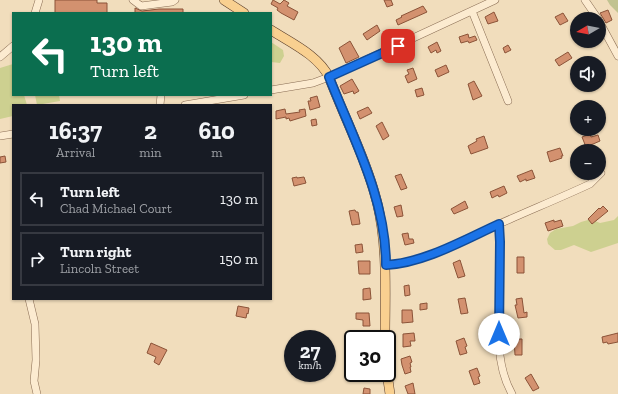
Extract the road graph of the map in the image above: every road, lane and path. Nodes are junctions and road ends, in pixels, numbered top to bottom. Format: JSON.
{"nodes":[{"id":1,"x":39,"y":0,"type":"edge"},
{"id":2,"x":133,"y":0,"type":"edge"},
{"id":3,"x":175,"y":0,"type":"edge"},
{"id":4,"x":224,"y":0,"type":"edge"},
{"id":5,"x":496,"y":0,"type":"edge"},
{"id":6,"x":585,"y":0,"type":"edge"},
{"id":7,"x":157,"y":2,"type":"edge"},
{"id":8,"x":472,"y":11,"type":"junction"},
{"id":9,"x":35,"y":12,"type":"edge"},
{"id":10,"x":242,"y":12,"type":"edge"},
{"id":11,"x":593,"y":12,"type":"edge"},
{"id":12,"x":272,"y":31,"type":"edge"},
{"id":13,"x":606,"y":34,"type":"edge"},
{"id":14,"x":12,"y":47,"type":"edge"},
{"id":15,"x":618,"y":56,"type":"edge"},
{"id":16,"x":0,"y":57,"type":"edge"},
{"id":17,"x":329,"y":77,"type":"junction"},
{"id":18,"x":272,"y":90,"type":"edge"},
{"id":19,"x":234,"y":96,"type":"edge"},
{"id":20,"x":508,"y":101,"type":"dead end"},
{"id":21,"x":190,"y":104,"type":"edge"},
{"id":22,"x":12,"y":134,"type":"edge"},
{"id":23,"x":0,"y":136,"type":"edge"},
{"id":24,"x":594,"y":180,"type":"edge"},
{"id":25,"x":499,"y":224,"type":"junction"},
{"id":26,"x":386,"y":265,"type":"junction"},
{"id":27,"x":29,"y":300,"type":"edge"},
{"id":28,"x":385,"y":330,"type":"edge"},
{"id":29,"x":388,"y":382,"type":"edge"},
{"id":30,"x":37,"y":394,"type":"edge"},
{"id":31,"x":390,"y":394,"type":"edge"},
{"id":32,"x":512,"y":394,"type":"edge"}],
"edges":[{"from":1,"to":9,"type":"street"},
{"from":2,"to":7,"type":"street"},
{"from":3,"to":7,"type":"street"},
{"from":4,"to":10,"type":"main road"},
{"from":5,"to":8,"type":"street"},
{"from":6,"to":11,"type":"street"},
{"from":8,"to":17,"type":"street"},
{"from":8,"to":20,"type":"street"},
{"from":12,"to":17,"type":"main road"},
{"from":13,"to":15,"type":"street"},
{"from":14,"to":16,"type":"street"},
{"from":17,"to":18,"type":"street"},
{"from":17,"to":26,"type":"main road"},
{"from":19,"to":21,"type":"street"},
{"from":22,"to":23,"type":"street"},
{"from":24,"to":25,"type":"street"},
{"from":25,"to":26,"type":"street"},
{"from":25,"to":32,"type":"street"},
{"from":26,"to":28,"type":"main road"},
{"from":27,"to":30,"type":"street"},
{"from":29,"to":31,"type":"main road"}]}
